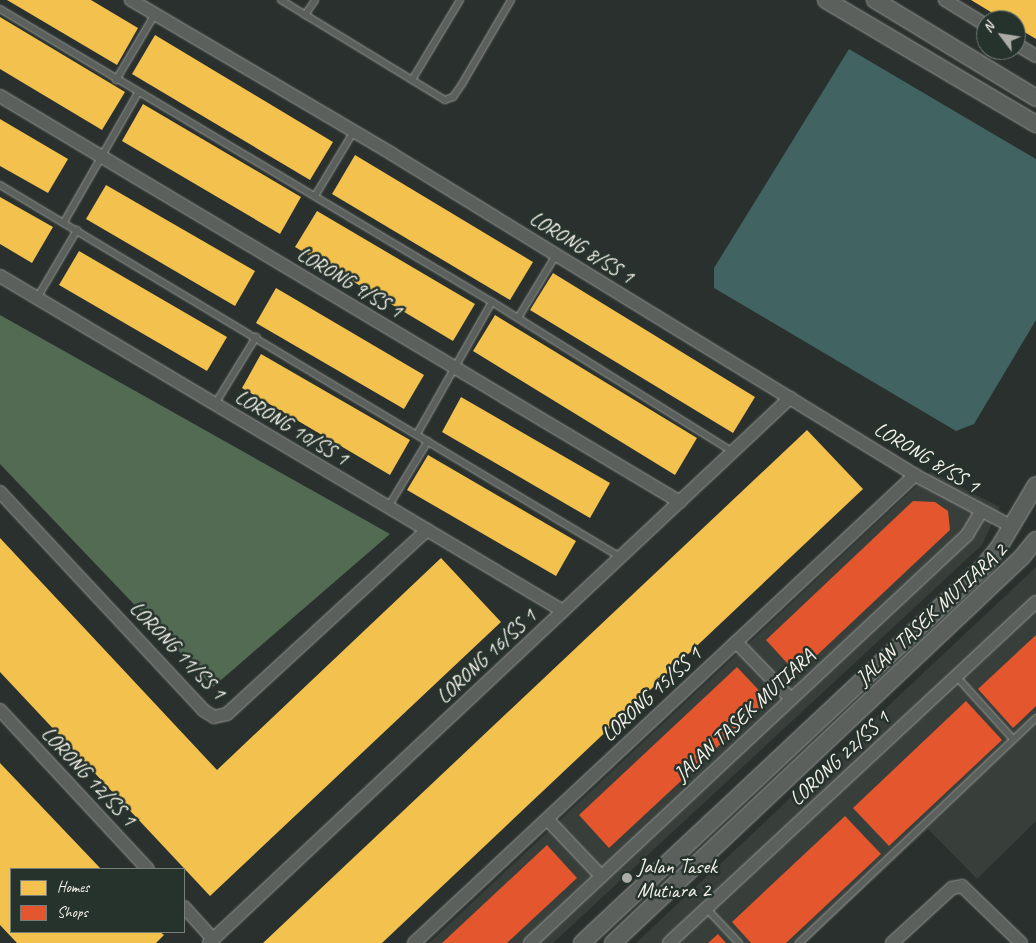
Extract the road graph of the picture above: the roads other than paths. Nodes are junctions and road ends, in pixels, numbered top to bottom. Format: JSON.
{"nodes":[{"id":1,"x":132,"y":0,"type":"edge"},
{"id":2,"x":281,"y":0,"type":"edge"},
{"id":3,"x":315,"y":0,"type":"edge"},
{"id":4,"x":460,"y":0,"type":"edge"},
{"id":5,"x":511,"y":0,"type":"edge"},
{"id":6,"x":826,"y":0,"type":"edge"},
{"id":7,"x":875,"y":0,"type":"edge"},
{"id":8,"x":945,"y":0,"type":"edge"},
{"id":9,"x":0,"y":9,"type":"edge"},
{"id":10,"x":156,"y":14,"type":"junction"},
{"id":11,"x":305,"y":15,"type":"junction"},
{"id":12,"x":976,"y":19,"type":"edge"},
{"id":13,"x":116,"y":80,"type":"junction"},
{"id":14,"x":412,"y":80,"type":"junction"},
{"id":15,"x":138,"y":93,"type":"junction"},
{"id":16,"x":0,"y":96,"type":"edge"},
{"id":17,"x":1036,"y":98,"type":"edge"},
{"id":18,"x":1036,"y":124,"type":"edge"},
{"id":19,"x":354,"y":131,"type":"junction"},
{"id":20,"x":102,"y":157,"type":"junction"},
{"id":21,"x":0,"y":185,"type":"edge"},
{"id":22,"x":315,"y":196,"type":"junction"},
{"id":23,"x":64,"y":222,"type":"junction"},
{"id":24,"x":76,"y":230,"type":"junction"},
{"id":25,"x":556,"y":254,"type":"junction"},
{"id":26,"x":0,"y":276,"type":"edge"},
{"id":27,"x":37,"y":298,"type":"junction"},
{"id":28,"x":492,"y":302,"type":"junction"},
{"id":29,"x":518,"y":318,"type":"junction"},
{"id":30,"x":256,"y":336,"type":"junction"},
{"id":31,"x":456,"y":367,"type":"junction"},
{"id":32,"x":790,"y":398,"type":"junction"},
{"id":33,"x":215,"y":404,"type":"junction"},
{"id":34,"x":417,"y":434,"type":"junction"},
{"id":35,"x":428,"y":441,"type":"junction"},
{"id":36,"x":733,"y":452,"type":"junction"},
{"id":37,"x":915,"y":475,"type":"junction"},
{"id":38,"x":1036,"y":485,"type":"edge"},
{"id":39,"x":0,"y":492,"type":"edge"},
{"id":40,"x":680,"y":502,"type":"junction"},
{"id":41,"x":388,"y":508,"type":"junction"},
{"id":42,"x":981,"y":512,"type":"junction"},
{"id":43,"x":1011,"y":526,"type":"junction"},
{"id":44,"x":427,"y":530,"type":"junction"},
{"id":45,"x":1036,"y":540,"type":"edge"},
{"id":46,"x":620,"y":557,"type":"junction"},
{"id":47,"x":1036,"y":602,"type":"edge"},
{"id":48,"x":563,"y":611,"type":"junction"},
{"id":49,"x":736,"y":642,"type":"junction"},
{"id":50,"x":956,"y":676,"type":"junction"},
{"id":51,"x":790,"y":699,"type":"junction"},
{"id":52,"x":0,"y":710,"type":"edge"},
{"id":53,"x":1036,"y":718,"type":"edge"},
{"id":54,"x":1013,"y":739,"type":"junction"},
{"id":55,"x":547,"y":819,"type":"junction"},
{"id":56,"x":147,"y":868,"type":"edge"},
{"id":57,"x":602,"y":876,"type":"junction"},
{"id":58,"x":185,"y":908,"type":"edge"},
{"id":59,"x":706,"y":908,"type":"junction"},
{"id":60,"x":211,"y":941,"type":"edge"},
{"id":61,"x":414,"y":943,"type":"edge"},
{"id":62,"x":530,"y":943,"type":"edge"},
{"id":63,"x":582,"y":943,"type":"edge"},
{"id":64,"x":612,"y":943,"type":"edge"},
{"id":65,"x":669,"y":943,"type":"edge"},
{"id":66,"x":739,"y":943,"type":"edge"},
{"id":67,"x":799,"y":943,"type":"edge"},
{"id":68,"x":892,"y":943,"type":"edge"},
{"id":69,"x":1022,"y":943,"type":"edge"}],
"edges":[{"from":1,"to":10,"type":"street","name":"LORONG 8/SS 1"},
{"from":2,"to":11,"type":"lane"},
{"from":3,"to":11,"type":"lane"},
{"from":4,"to":14,"type":"lane"},
{"from":5,"to":14,"type":"lane"},
{"from":6,"to":18,"type":"street"},
{"from":7,"to":17,"type":"street"},
{"from":8,"to":12,"type":"street"},
{"from":9,"to":13,"type":"lane"},
{"from":10,"to":13,"type":"lane"},
{"from":10,"to":19,"type":"street","name":"LORONG 8/SS 1"},
{"from":11,"to":14,"type":"lane"},
{"from":13,"to":15,"type":"lane"},
{"from":15,"to":20,"type":"lane"},
{"from":15,"to":22,"type":"lane"},
{"from":16,"to":20,"type":"street","name":"LORONG 9/SS 1"},
{"from":19,"to":22,"type":"lane"},
{"from":19,"to":25,"type":"street","name":"LORONG 8/SS 1"},
{"from":20,"to":23,"type":"lane"},
{"from":20,"to":31,"type":"street","name":"LORONG 9/SS 1"},
{"from":21,"to":23,"type":"lane"},
{"from":22,"to":28,"type":"lane"},
{"from":23,"to":24,"type":"lane"},
{"from":24,"to":27,"type":"lane"},
{"from":24,"to":30,"type":"lane"},
{"from":25,"to":29,"type":"lane"},
{"from":25,"to":32,"type":"street","name":"LORONG 8/SS 1"},
{"from":26,"to":27,"type":"street","name":"LORONG 10/SS 1"},
{"from":27,"to":33,"type":"street","name":"LORONG 10/SS 1"},
{"from":28,"to":29,"type":"lane"},
{"from":28,"to":31,"type":"lane"},
{"from":29,"to":36,"type":"lane"},
{"from":30,"to":33,"type":"lane"},
{"from":30,"to":34,"type":"lane"},
{"from":31,"to":34,"type":"lane"},
{"from":31,"to":40,"type":"street","name":"LORONG 9/SS 1"},
{"from":32,"to":36,"type":"street","name":"LORONG 16/SS 1"},
{"from":32,"to":37,"type":"street","name":"LORONG 8/SS 1"},
{"from":33,"to":41,"type":"street","name":"LORONG 10/SS 1"},
{"from":34,"to":35,"type":"lane"},
{"from":35,"to":41,"type":"lane"},
{"from":35,"to":46,"type":"lane"},
{"from":36,"to":40,"type":"street","name":"LORONG 16/SS 1"},
{"from":37,"to":42,"type":"street","name":"LORONG 8/SS 1"},
{"from":37,"to":49,"type":"street","name":"LORONG 15/SS 1"},
{"from":38,"to":43,"type":"street","name":"JALAN TASEK MUTIARA 2"},
{"from":39,"to":44,"type":"street","name":"LORONG 11/SS 1"},
{"from":40,"to":46,"type":"street","name":"LORONG 16/SS 1"},
{"from":41,"to":44,"type":"street","name":"LORONG 10/SS 1"},
{"from":42,"to":43,"type":"street","name":"LORONG 8/SS 1"},
{"from":42,"to":51,"type":"street","name":"JALAN TASEK MUTIARA"},
{"from":43,"to":63,"type":"street","name":"JALAN TASEK MUTIARA 2"},
{"from":44,"to":48,"type":"street","name":"LORONG 10/SS 1"},
{"from":45,"to":64,"type":"street","name":"JALAN TASEK MUTIARA 2"},
{"from":46,"to":48,"type":"street","name":"LORONG 16/SS 1"},
{"from":47,"to":50,"type":"street","name":"LORONG 22/SS 1"},
{"from":48,"to":60,"type":"street","name":"LORONG 16/SS 1"},
{"from":49,"to":51,"type":"street"},
{"from":49,"to":55,"type":"street","name":"LORONG 15/SS 1"},
{"from":50,"to":54,"type":"lane"},
{"from":50,"to":59,"type":"street","name":"LORONG 22/SS 1"},
{"from":51,"to":57,"type":"street","name":"JALAN TASEK MUTIARA"},
{"from":52,"to":56,"type":"street","name":"LORONG 12/SS 1"},
{"from":53,"to":54,"type":"lane"},
{"from":54,"to":67,"type":"lane"},
{"from":55,"to":57,"type":"street"},
{"from":55,"to":61,"type":"street","name":"LORONG 15/SS 1"},
{"from":57,"to":62,"type":"street","name":"JALAN TASEK MUTIARA"},
{"from":58,"to":60,"type":"street"},
{"from":59,"to":65,"type":"street","name":"LORONG 22/SS 1"},
{"from":59,"to":66,"type":"lane"},
{"from":68,"to":69,"type":"street"}]}
